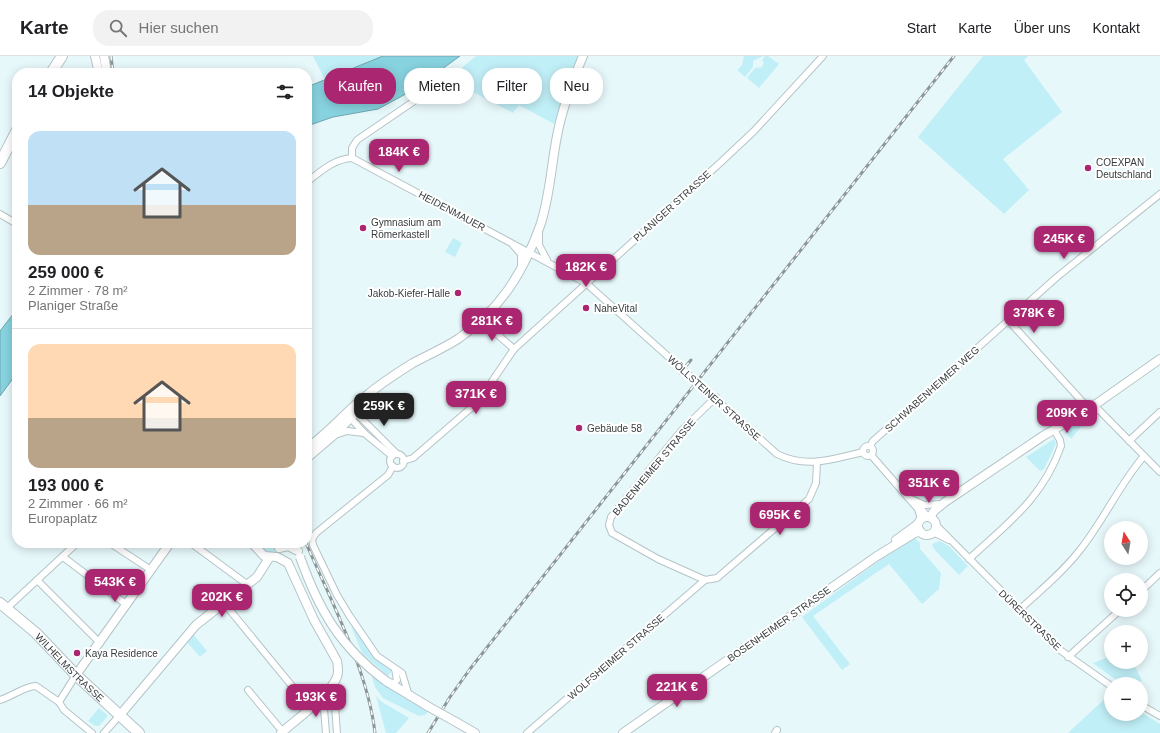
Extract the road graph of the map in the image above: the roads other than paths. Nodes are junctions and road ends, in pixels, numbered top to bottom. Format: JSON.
{"nodes":[{"id":1,"x":62,"y":56,"type":"edge"},
{"id":2,"x":95,"y":56,"type":"edge"},
{"id":3,"x":104,"y":56,"type":"edge"},
{"id":4,"x":583,"y":56,"type":"edge"},
{"id":5,"x":823,"y":56,"type":"edge"},
{"id":6,"x":54,"y":68,"type":"edge"},
{"id":7,"x":98,"y":68,"type":"edge"},
{"id":8,"x":106,"y":68,"type":"edge"},
{"id":9,"x":410,"y":104,"type":"edge"},
{"id":10,"x":12,"y":140,"type":"edge"},
{"id":11,"x":352,"y":158,"type":"junction"},
{"id":12,"x":0,"y":163,"type":"edge"},
{"id":13,"x":312,"y":178,"type":"edge"},
{"id":14,"x":1160,"y":194,"type":"edge"},
{"id":15,"x":0,"y":214,"type":"edge"},
{"id":16,"x":12,"y":221,"type":"edge"},
{"id":17,"x":540,"y":225,"type":"junction"},
{"id":18,"x":509,"y":241,"type":"junction"},
{"id":19,"x":529,"y":251,"type":"junction"},
{"id":20,"x":548,"y":261,"type":"junction"},
{"id":21,"x":521,"y":268,"type":"junction"},
{"id":22,"x":574,"y":276,"type":"junction"},
{"id":23,"x":586,"y":283,"type":"junction"},
{"id":24,"x":570,"y":298,"type":"junction"},
{"id":25,"x":1008,"y":320,"type":"junction"},
{"id":26,"x":482,"y":321,"type":"junction"},
{"id":27,"x":514,"y":349,"type":"junction"},
{"id":28,"x":1160,"y":353,"type":"edge"},
{"id":29,"x":1160,"y":359,"type":"edge"},
{"id":30,"x":716,"y":397,"type":"junction"},
{"id":31,"x":1090,"y":406,"type":"junction"},
{"id":32,"x":1160,"y":412,"type":"edge"},
{"id":33,"x":351,"y":413,"type":"junction"},
{"id":34,"x":1054,"y":430,"type":"junction"},
{"id":35,"x":364,"y":432,"type":"junction"},
{"id":36,"x":334,"y":436,"type":"junction"},
{"id":37,"x":1129,"y":441,"type":"junction"},
{"id":38,"x":312,"y":444,"type":"edge"},
{"id":39,"x":870,"y":446,"type":"junction"},
{"id":40,"x":863,"y":452,"type":"junction"},
{"id":41,"x":312,"y":454,"type":"edge"},
{"id":42,"x":395,"y":455,"type":"junction"},
{"id":43,"x":871,"y":455,"type":"junction"},
{"id":44,"x":1144,"y":456,"type":"junction"},
{"id":45,"x":403,"y":461,"type":"junction"},
{"id":46,"x":817,"y":462,"type":"junction"},
{"id":47,"x":393,"y":466,"type":"junction"},
{"id":48,"x":1160,"y":472,"type":"edge"},
{"id":49,"x":969,"y":488,"type":"junction"},
{"id":50,"x":909,"y":498,"type":"junction"},
{"id":51,"x":916,"y":502,"type":"junction"},
{"id":52,"x":946,"y":502,"type":"junction"},
{"id":53,"x":927,"y":523,"type":"junction"},
{"id":54,"x":72,"y":548,"type":"edge"},
{"id":55,"x":117,"y":548,"type":"edge"},
{"id":56,"x":166,"y":548,"type":"edge"},
{"id":57,"x":198,"y":548,"type":"edge"},
{"id":58,"x":261,"y":548,"type":"edge"},
{"id":59,"x":291,"y":548,"type":"edge"},
{"id":60,"x":297,"y":548,"type":"edge"},
{"id":61,"x":276,"y":551,"type":"edge"},
{"id":62,"x":299,"y":554,"type":"junction"},
{"id":63,"x":877,"y":556,"type":"junction"},
{"id":64,"x":63,"y":557,"type":"junction"},
{"id":65,"x":970,"y":559,"type":"junction"},
{"id":66,"x":150,"y":570,"type":"junction"},
{"id":67,"x":1160,"y":573,"type":"edge"},
{"id":68,"x":37,"y":580,"type":"junction"},
{"id":69,"x":705,"y":580,"type":"junction"},
{"id":70,"x":1148,"y":584,"type":"edge"},
{"id":71,"x":248,"y":585,"type":"junction"},
{"id":72,"x":224,"y":604,"type":"junction"},
{"id":73,"x":3,"y":605,"type":"edge"},
{"id":74,"x":126,"y":605,"type":"junction"},
{"id":75,"x":1019,"y":610,"type":"junction"},
{"id":76,"x":1112,"y":617,"type":"edge"},
{"id":77,"x":100,"y":643,"type":"junction"},
{"id":78,"x":1068,"y":656,"type":"junction"},
{"id":79,"x":395,"y":669,"type":"junction"},
{"id":80,"x":76,"y":675,"type":"junction"},
{"id":81,"x":1104,"y":681,"type":"edge"},
{"id":82,"x":388,"y":683,"type":"junction"},
{"id":83,"x":248,"y":690,"type":"dead end"},
{"id":84,"x":327,"y":691,"type":"junction"},
{"id":85,"x":409,"y":696,"type":"junction"},
{"id":86,"x":319,"y":699,"type":"junction"},
{"id":87,"x":0,"y":700,"type":"edge"},
{"id":88,"x":59,"y":702,"type":"junction"},
{"id":89,"x":310,"y":708,"type":"junction"},
{"id":90,"x":1148,"y":709,"type":"edge"},
{"id":91,"x":120,"y":715,"type":"junction"},
{"id":92,"x":1160,"y":716,"type":"edge"},
{"id":93,"x":337,"y":721,"type":"junction"},
{"id":94,"x":325,"y":723,"type":"junction"},
{"id":95,"x":282,"y":732,"type":"edge"},
{"id":96,"x":92,"y":733,"type":"edge"},
{"id":97,"x":104,"y":733,"type":"edge"},
{"id":98,"x":139,"y":733,"type":"edge"},
{"id":99,"x":326,"y":733,"type":"edge"},
{"id":100,"x":337,"y":733,"type":"edge"},
{"id":101,"x":476,"y":733,"type":"edge"},
{"id":102,"x":527,"y":733,"type":"edge"},
{"id":103,"x":623,"y":733,"type":"edge"}],
"edges":[{"from":1,"to":6,"type":"main road"},
{"from":2,"to":7,"type":"street"},
{"from":3,"to":8,"type":"street"},
{"from":4,"to":17,"type":"street"},
{"from":5,"to":23,"type":"street","name":"PLANIGER STRASSE"},
{"from":9,"to":11,"type":"street"},
{"from":10,"to":12,"type":"main road"},
{"from":11,"to":13,"type":"street"},
{"from":11,"to":18,"type":"street","name":"HEIDENMAUER"},
{"from":14,"to":25,"type":"street","name":"SCHWABENHEIMER WEG"},
{"from":15,"to":16,"type":"street"},
{"from":17,"to":19,"type":"street"},
{"from":17,"to":20,"type":"street"},
{"from":18,"to":19,"type":"street","name":"HEIDENMAUER"},
{"from":18,"to":21,"type":"street","name":"HEIDENMAUER"},
{"from":19,"to":20,"type":"street","name":"HEIDENMAUER"},
{"from":19,"to":21,"type":"street"},
{"from":20,"to":22,"type":"street","name":"HEIDENMAUER"},
{"from":21,"to":26,"type":"street"},
{"from":22,"to":23,"type":"street","name":"HEIDENMAUER"},
{"from":22,"to":24,"type":"street"},
{"from":23,"to":24,"type":"street","name":"PLANIGER STRASSE"},
{"from":23,"to":30,"type":"street","name":"WÖLLSTEINER STRASSE"},
{"from":24,"to":27,"type":"street","name":"PLANIGER STRASSE"},
{"from":25,"to":31,"type":"street"},
{"from":25,"to":39,"type":"street","name":"SCHWABENHEIMER WEG"},
{"from":26,"to":27,"type":"street"},
{"from":26,"to":33,"type":"street"},
{"from":27,"to":45,"type":"street","name":"PLANIGER STRASSE"},
{"from":28,"to":31,"type":"street","name":"BOSENHEIMER STRASSE"},
{"from":29,"to":31,"type":"street","name":"BOSENHEIMER STRASSE"},
{"from":30,"to":46,"type":"street","name":"WÖLLSTEINER STRASSE"},
{"from":30,"to":69,"type":"street","name":"BADENHEIMER STRASSE"},
{"from":31,"to":34,"type":"street","name":"BOSENHEIMER STRASSE"},
{"from":31,"to":37,"type":"street"},
{"from":32,"to":37,"type":"street"},
{"from":33,"to":35,"type":"street"},
{"from":33,"to":36,"type":"street"},
{"from":33,"to":38,"type":"street"},
{"from":33,"to":42,"type":"street"},
{"from":34,"to":49,"type":"street","name":"BOSENHEIMER STRASSE"},
{"from":34,"to":65,"type":"street"},
{"from":35,"to":36,"type":"street"},
{"from":35,"to":42,"type":"street"},
{"from":36,"to":41,"type":"street"},
{"from":37,"to":44,"type":"street"},
{"from":39,"to":40,"type":"street"},
{"from":39,"to":43,"type":"street"},
{"from":40,"to":43,"type":"street"},
{"from":40,"to":46,"type":"street","name":"WÖLLSTEINER STRASSE"},
{"from":42,"to":45,"type":"street"},
{"from":42,"to":47,"type":"street"},
{"from":43,"to":50,"type":"street"},
{"from":44,"to":48,"type":"street"},
{"from":44,"to":75,"type":"street"},
{"from":45,"to":47,"type":"street","name":"PLANIGER STRASSE"},
{"from":46,"to":69,"type":"street"},
{"from":47,"to":79,"type":"street","name":"PLANIGER STRASSE"},
{"from":49,"to":52,"type":"street","name":"BOSENHEIMER STRASSE"},
{"from":49,"to":53,"type":"street","name":"BOSENHEIMER STRASSE"},
{"from":50,"to":51,"type":"street"},
{"from":50,"to":53,"type":"street"},
{"from":51,"to":52,"type":"street"},
{"from":51,"to":53,"type":"street"},
{"from":52,"to":53,"type":"street","name":"BOSENHEIMER STRASSE"},
{"from":53,"to":63,"type":"street","name":"BOSENHEIMER STRASSE"},
{"from":53,"to":63,"type":"street","name":"BOSENHEIMER STRASSE"},
{"from":53,"to":65,"type":"street","name":"DÜRERSTRASSE"},
{"from":54,"to":64,"type":"street"},
{"from":55,"to":66,"type":"street"},
{"from":56,"to":66,"type":"street"},
{"from":57,"to":71,"type":"street"},
{"from":58,"to":61,"type":"street"},
{"from":59,"to":62,"type":"street"},
{"from":60,"to":62,"type":"street"},
{"from":61,"to":71,"type":"street"},
{"from":61,"to":84,"type":"street"},
{"from":62,"to":82,"type":"street","bridge":true},
{"from":63,"to":103,"type":"street","name":"BOSENHEIMER STRASSE"},
{"from":64,"to":68,"type":"street"},
{"from":64,"to":74,"type":"street"},
{"from":65,"to":75,"type":"street","name":"DÜRERSTRASSE"},
{"from":66,"to":74,"type":"street"},
{"from":67,"to":70,"type":"street"},
{"from":68,"to":73,"type":"street"},
{"from":68,"to":77,"type":"street"},
{"from":69,"to":102,"type":"street","name":"WOLFSHEIMER STRASSE"},
{"from":71,"to":72,"type":"street"},
{"from":72,"to":89,"type":"street"},
{"from":72,"to":91,"type":"street"},
{"from":73,"to":80,"type":"main road","name":"WILHELMSTRASSE"},
{"from":74,"to":77,"type":"street"},
{"from":75,"to":78,"type":"street","name":"DÜRERSTRASSE"},
{"from":76,"to":78,"type":"street"},
{"from":77,"to":80,"type":"street"},
{"from":78,"to":81,"type":"street","name":"DÜRERSTRASSE"},
{"from":79,"to":82,"type":"street"},
{"from":79,"to":85,"type":"street"},
{"from":80,"to":88,"type":"street"},
{"from":80,"to":91,"type":"main road","name":"WILHELMSTRASSE"},
{"from":82,"to":85,"type":"street"},
{"from":83,"to":95,"type":"street"},
{"from":84,"to":86,"type":"street"},
{"from":84,"to":93,"type":"street"},
{"from":85,"to":101,"type":"street","bridge":true},
{"from":86,"to":89,"type":"street"},
{"from":86,"to":94,"type":"street"},
{"from":87,"to":88,"type":"street"},
{"from":88,"to":96,"type":"street"},
{"from":89,"to":95,"type":"street"},
{"from":90,"to":92,"type":"street"},
{"from":91,"to":97,"type":"street"},
{"from":91,"to":98,"type":"main road","name":"WILHELMSTRASSE"},
{"from":93,"to":94,"type":"street"},
{"from":93,"to":100,"type":"street"},
{"from":94,"to":99,"type":"street"}]}
